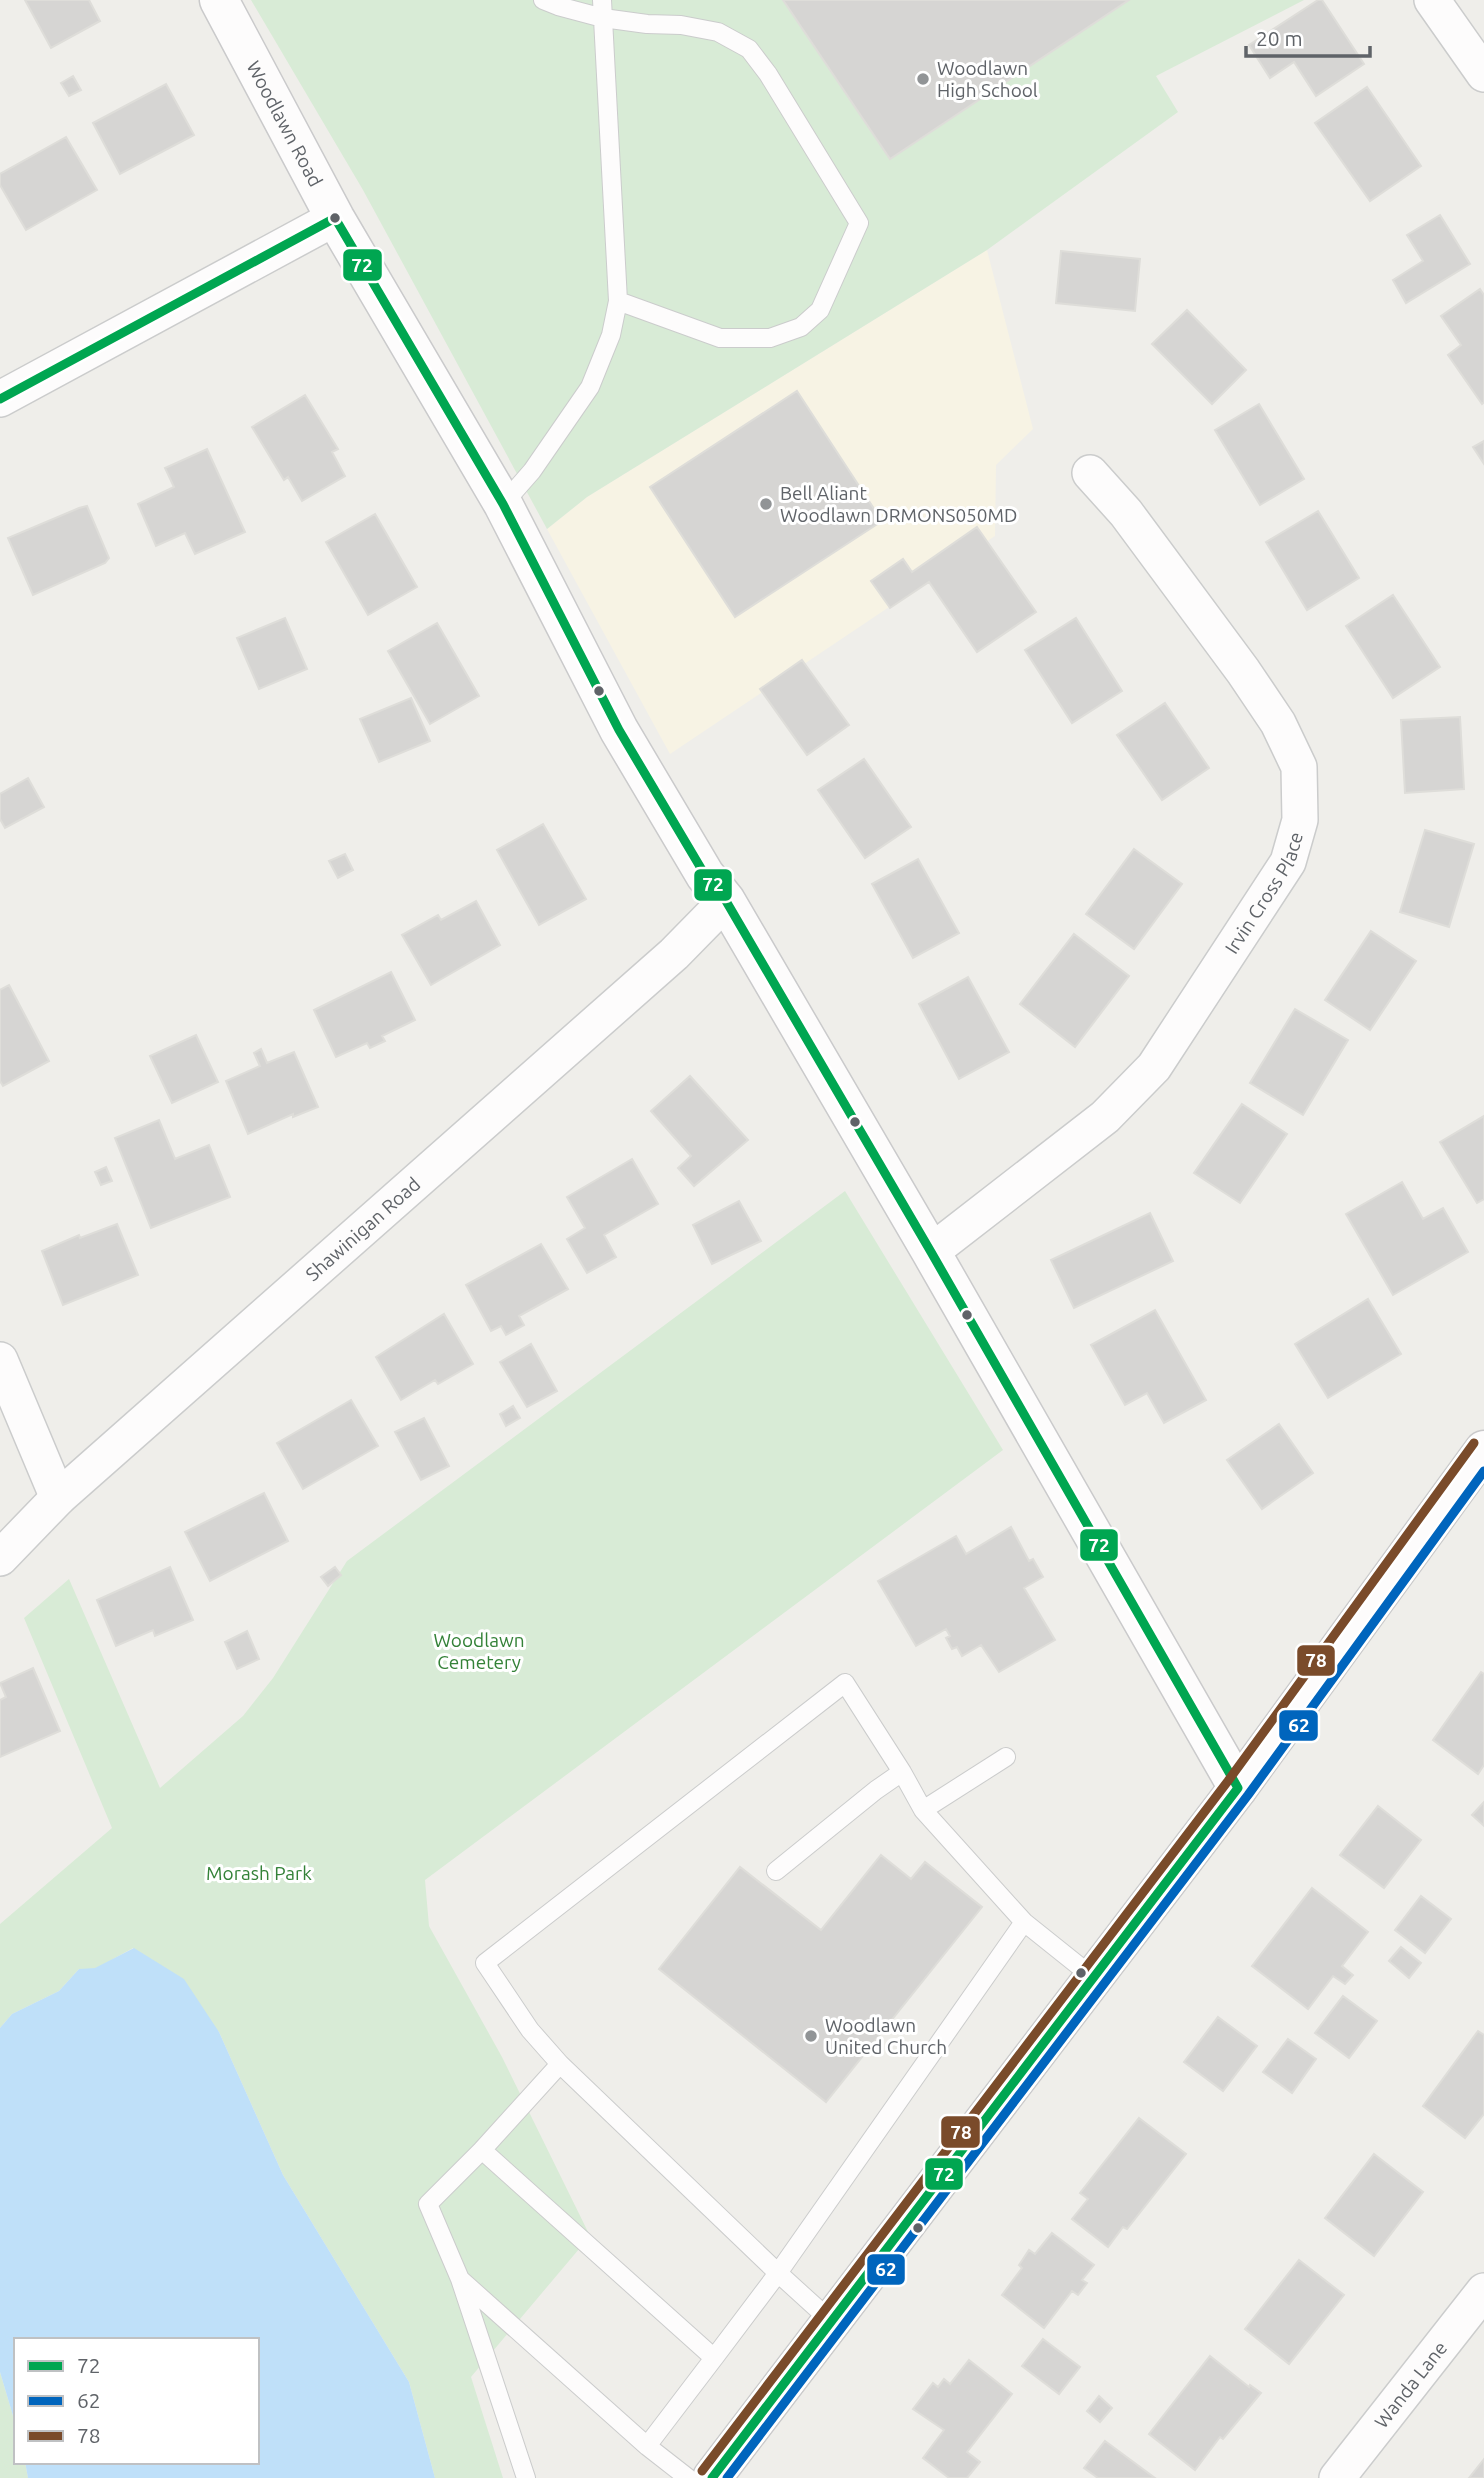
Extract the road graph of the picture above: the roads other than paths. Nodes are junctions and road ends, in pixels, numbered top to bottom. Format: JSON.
{"nodes":[{"id":1,"x":219,"y":0,"type":"edge"},
{"id":2,"x":543,"y":0,"type":"edge"},
{"id":3,"x":1432,"y":0,"type":"edge"},
{"id":4,"x":603,"y":9,"type":"edge"},
{"id":5,"x":1484,"y":74,"type":"edge"},
{"id":6,"x":335,"y":218,"type":"junction"},
{"id":7,"x":618,"y":301,"type":"junction"},
{"id":8,"x":0,"y":399,"type":"edge"},
{"id":9,"x":1090,"y":473,"type":"dead end"},
{"id":10,"x":503,"y":504,"type":"junction"},
{"id":11,"x":726,"y":901,"type":"junction"},
{"id":12,"x":931,"y":1252,"type":"junction"},
{"id":13,"x":0,"y":1360,"type":"edge"},
{"id":14,"x":1484,"y":1450,"type":"edge"},
{"id":15,"x":58,"y":1497,"type":"junction"},
{"id":16,"x":0,"y":1558,"type":"edge"},
{"id":17,"x":1006,"y":1757,"type":"dead end"},
{"id":18,"x":902,"y":1772,"type":"junction"},
{"id":19,"x":1238,"y":1788,"type":"junction"},
{"id":20,"x":923,"y":1810,"type":"junction"},
{"id":21,"x":776,"y":1871,"type":"dead end"},
{"id":22,"x":1024,"y":1922,"type":"junction"},
{"id":23,"x":1094,"y":1978,"type":"junction"},
{"id":24,"x":560,"y":2064,"type":"junction"},
{"id":25,"x":482,"y":2150,"type":"junction"},
{"id":26,"x":778,"y":2273,"type":"junction"},
{"id":27,"x":460,"y":2278,"type":"junction"},
{"id":28,"x":1484,"y":2291,"type":"edge"},
{"id":29,"x":832,"y":2322,"type":"junction"},
{"id":30,"x":714,"y":2358,"type":"junction"},
{"id":31,"x":647,"y":2446,"type":"junction"},
{"id":32,"x":526,"y":2478,"type":"edge"},
{"id":33,"x":688,"y":2478,"type":"edge"},
{"id":34,"x":712,"y":2478,"type":"edge"},
{"id":35,"x":1337,"y":2478,"type":"edge"}],
"edges":[{"from":1,"to":6,"type":"street","name":"Woodlawn Road"},
{"from":2,"to":4,"type":"lane"},
{"from":3,"to":5,"type":"street"},
{"from":4,"to":7,"type":"lane"},
{"from":4,"to":7,"type":"lane"},
{"from":6,"to":8,"type":"street"},
{"from":6,"to":10,"type":"street","name":"Woodlawn Road"},
{"from":7,"to":10,"type":"lane"},
{"from":9,"to":12,"type":"street","name":"Irvin Cross Place"},
{"from":10,"to":11,"type":"street","name":"Woodlawn Road"},
{"from":11,"to":12,"type":"street","name":"Woodlawn Road"},
{"from":11,"to":15,"type":"street","name":"Shawinigan Road"},
{"from":12,"to":19,"type":"street","name":"Woodlawn Road"},
{"from":13,"to":15,"type":"street"},
{"from":14,"to":19,"type":"street"},
{"from":15,"to":16,"type":"street","name":"Shawinigan Road"},
{"from":17,"to":20,"type":"lane"},
{"from":18,"to":20,"type":"lane"},
{"from":18,"to":21,"type":"lane"},
{"from":18,"to":24,"type":"lane"},
{"from":19,"to":23,"type":"street"},
{"from":20,"to":22,"type":"lane"},
{"from":22,"to":23,"type":"lane"},
{"from":22,"to":26,"type":"lane"},
{"from":23,"to":29,"type":"street"},
{"from":24,"to":25,"type":"lane"},
{"from":24,"to":26,"type":"lane"},
{"from":25,"to":27,"type":"lane"},
{"from":25,"to":30,"type":"lane"},
{"from":26,"to":29,"type":"lane"},
{"from":26,"to":30,"type":"lane"},
{"from":27,"to":31,"type":"lane"},
{"from":27,"to":32,"type":"lane"},
{"from":28,"to":35,"type":"street","name":"Wanda Lane"},
{"from":29,"to":34,"type":"street"},
{"from":30,"to":31,"type":"lane"},
{"from":31,"to":33,"type":"lane"}]}
